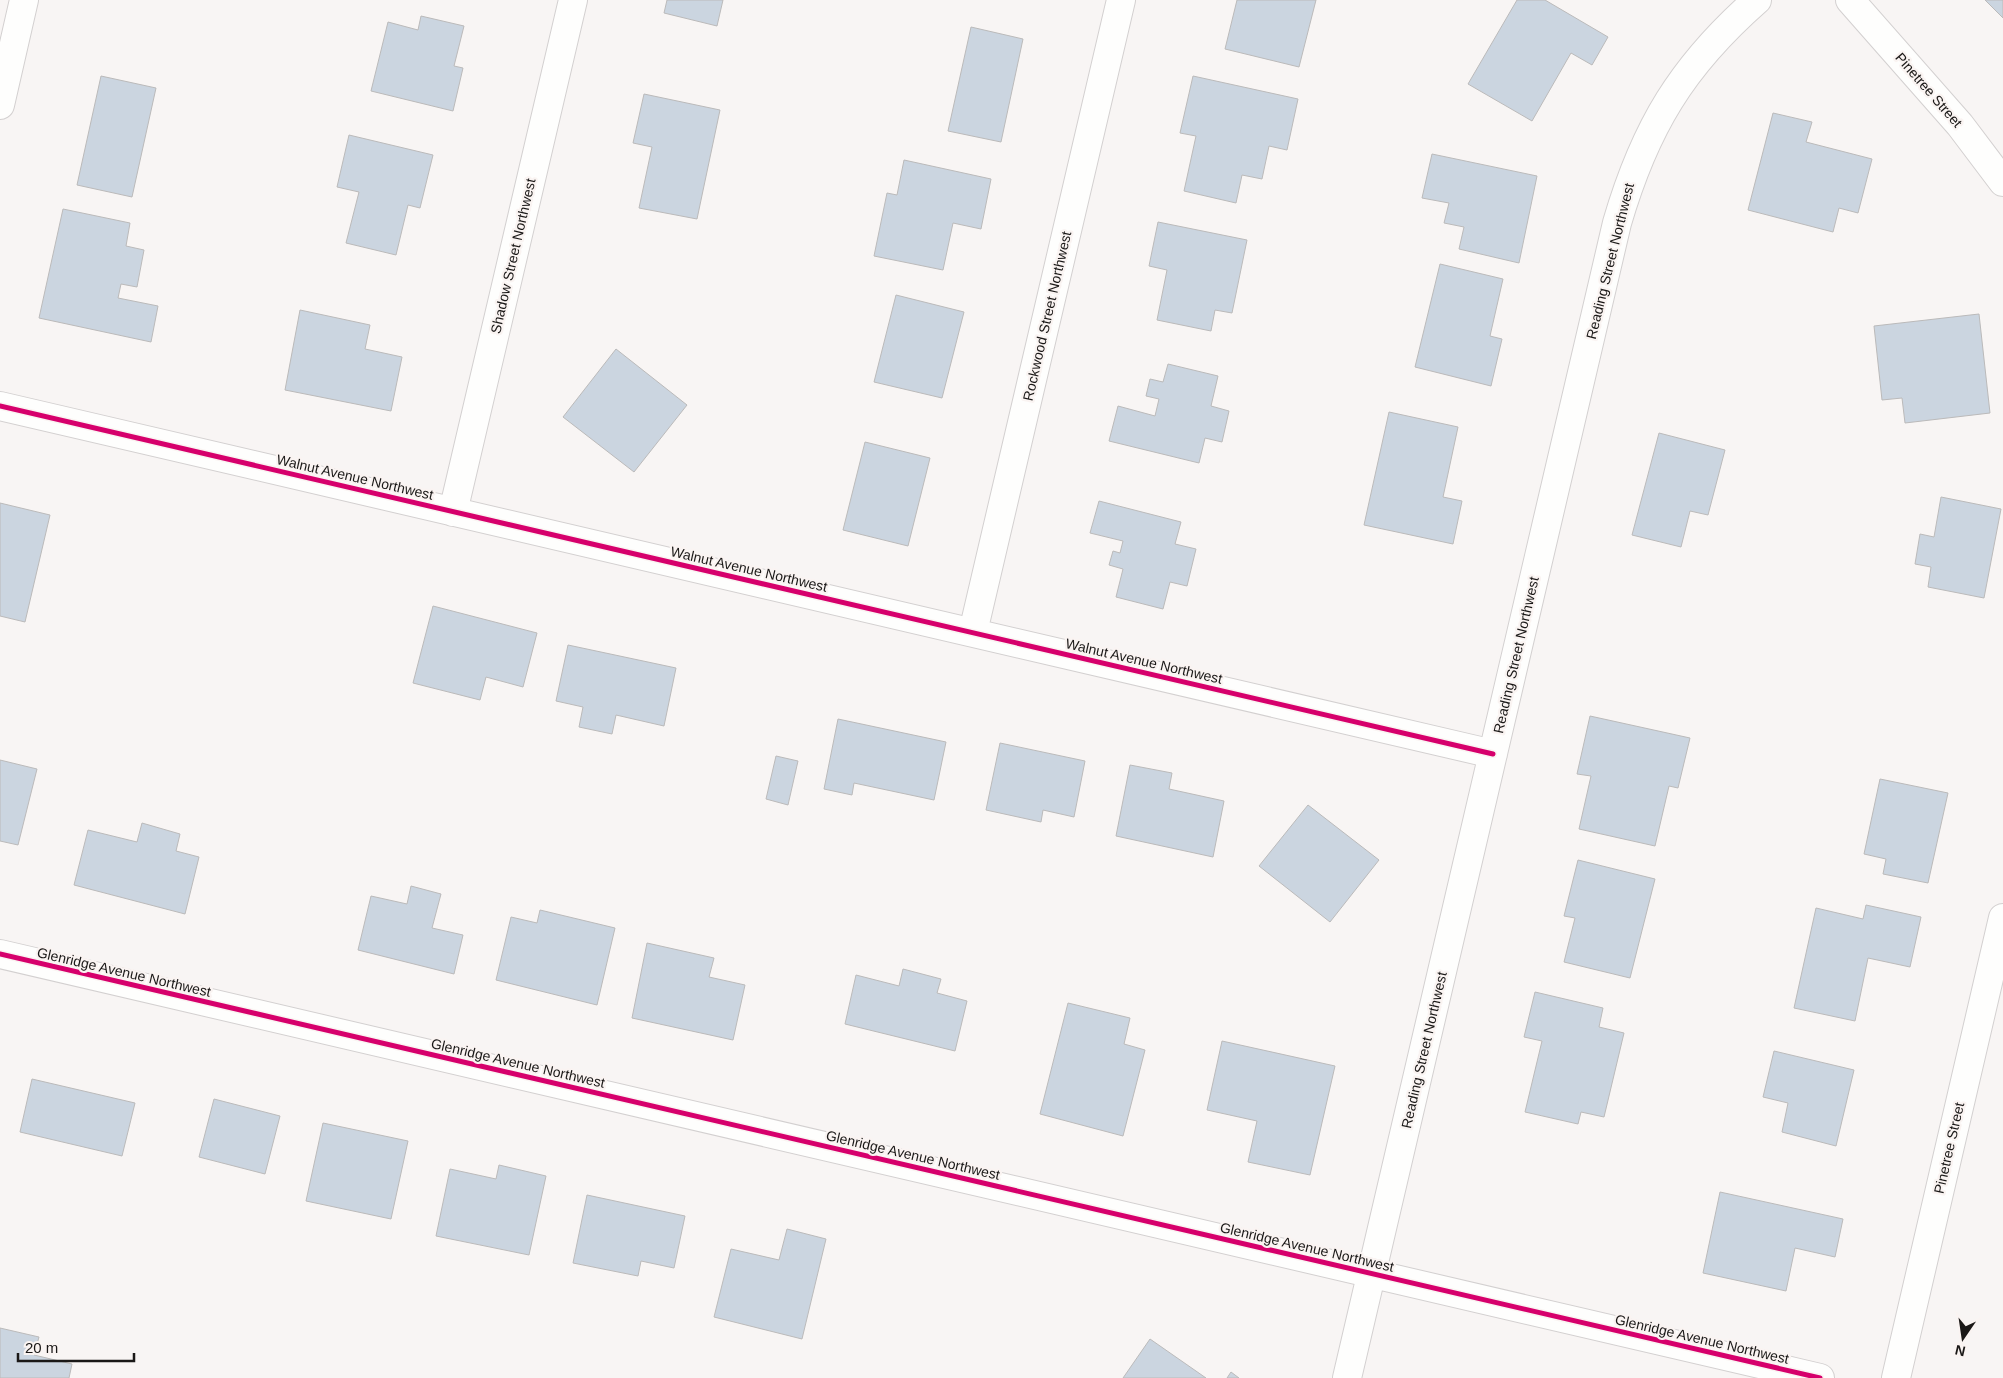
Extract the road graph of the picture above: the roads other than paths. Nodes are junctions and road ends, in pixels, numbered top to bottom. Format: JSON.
{"nodes":[{"id":1,"x":24,"y":0,"type":"edge"},
{"id":2,"x":573,"y":0,"type":"edge"},
{"id":3,"x":1121,"y":0,"type":"edge"},
{"id":4,"x":1757,"y":0,"type":"edge"},
{"id":5,"x":1850,"y":0,"type":"edge"},
{"id":6,"x":0,"y":105,"type":"edge"},
{"id":7,"x":2003,"y":182,"type":"edge"},
{"id":8,"x":0,"y":406,"type":"edge"},
{"id":9,"x":453,"y":512,"type":"junction"},
{"id":10,"x":973,"y":632,"type":"junction"},
{"id":11,"x":1493,"y":754,"type":"junction"},
{"id":12,"x":2003,"y":918,"type":"edge"},
{"id":13,"x":0,"y":954,"type":"edge"},
{"id":14,"x":1372,"y":1273,"type":"junction"},
{"id":15,"x":1347,"y":1378,"type":"edge"},
{"id":16,"x":1820,"y":1378,"type":"edge"},
{"id":17,"x":1896,"y":1378,"type":"edge"}],
"edges":[{"from":1,"to":6,"type":"street"},
{"from":2,"to":9,"type":"street","name":"Shadow Street Northwest"},
{"from":3,"to":10,"type":"street","name":"Rockwood Street Northwest"},
{"from":4,"to":11,"type":"street","name":"Reading Street Northwest"},
{"from":5,"to":7,"type":"street","name":"Pinetree Street"},
{"from":8,"to":9,"type":"street","name":"Walnut Avenue Northwest"},
{"from":9,"to":10,"type":"street","name":"Walnut Avenue Northwest"},
{"from":10,"to":11,"type":"street","name":"Walnut Avenue Northwest"},
{"from":11,"to":14,"type":"street","name":"Reading Street Northwest"},
{"from":12,"to":17,"type":"street","name":"Pinetree Street"},
{"from":13,"to":14,"type":"street","name":"Glenridge Avenue Northwest"},
{"from":14,"to":15,"type":"street","name":"Reading Street Northwest"},
{"from":14,"to":16,"type":"street","name":"Glenridge Avenue Northwest"}]}
